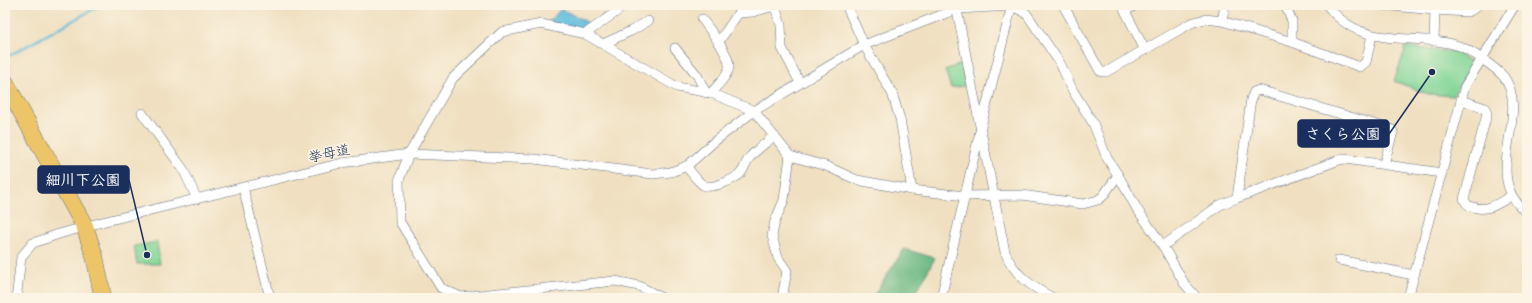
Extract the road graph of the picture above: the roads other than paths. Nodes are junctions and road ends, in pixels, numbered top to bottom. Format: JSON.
{"nodes":[{"id":1,"x":626,"y":5,"type":"edge"},
{"id":2,"x":846,"y":5,"type":"edge"},
{"id":3,"x":1012,"y":5,"type":"edge"},
{"id":4,"x":1063,"y":5,"type":"edge"},
{"id":5,"x":1136,"y":5,"type":"edge"},
{"id":6,"x":1225,"y":5,"type":"edge"},
{"id":7,"x":1285,"y":5,"type":"edge"},
{"id":8,"x":1327,"y":5,"type":"edge"},
{"id":9,"x":1381,"y":5,"type":"edge"},
{"id":10,"x":1478,"y":5,"type":"edge"},
{"id":11,"x":1515,"y":5,"type":"edge"},
{"id":12,"x":777,"y":6,"type":"edge"},
{"id":13,"x":1398,"y":6,"type":"edge"},
{"id":14,"x":956,"y":7,"type":"edge"},
{"id":15,"x":1124,"y":8,"type":"edge"},
{"id":16,"x":1435,"y":10,"type":"junction"},
{"id":17,"x":702,"y":19,"type":"dead end"},
{"id":18,"x":648,"y":21,"type":"dead end"},
{"id":19,"x":1222,"y":21,"type":"junction"},
{"id":20,"x":585,"y":34,"type":"junction"},
{"id":21,"x":1372,"y":35,"type":"junction"},
{"id":22,"x":1292,"y":42,"type":"junction"},
{"id":23,"x":1434,"y":42,"type":"junction"},
{"id":24,"x":718,"y":43,"type":"junction"},
{"id":25,"x":603,"y":44,"type":"junction"},
{"id":26,"x":864,"y":45,"type":"junction"},
{"id":27,"x":675,"y":48,"type":"dead end"},
{"id":28,"x":1145,"y":50,"type":"junction"},
{"id":29,"x":1481,"y":59,"type":"junction"},
{"id":30,"x":5,"y":82,"type":"edge"},
{"id":31,"x":800,"y":83,"type":"junction"},
{"id":32,"x":708,"y":93,"type":"junction"},
{"id":33,"x":1461,"y":100,"type":"junction"},
{"id":34,"x":5,"y":104,"type":"edge"},
{"id":35,"x":754,"y":111,"type":"junction"},
{"id":36,"x":142,"y":112,"type":"dead end"},
{"id":37,"x":981,"y":127,"type":"junction"},
{"id":38,"x":774,"y":136,"type":"junction"},
{"id":39,"x":409,"y":154,"type":"junction"},
{"id":40,"x":790,"y":156,"type":"junction"},
{"id":41,"x":1384,"y":164,"type":"junction"},
{"id":42,"x":686,"y":166,"type":"junction"},
{"id":43,"x":1442,"y":173,"type":"junction"},
{"id":44,"x":1118,"y":174,"type":"junction"},
{"id":45,"x":243,"y":187,"type":"junction"},
{"id":46,"x":912,"y":190,"type":"junction"},
{"id":47,"x":994,"y":195,"type":"junction"},
{"id":48,"x":966,"y":196,"type":"junction"},
{"id":49,"x":1511,"y":196,"type":"junction"},
{"id":50,"x":1237,"y":198,"type":"junction"},
{"id":51,"x":197,"y":199,"type":"junction"},
{"id":52,"x":1527,"y":213,"type":"edge"},
{"id":53,"x":80,"y":228,"type":"junction"},
{"id":54,"x":1163,"y":246,"type":"junction"},
{"id":55,"x":1339,"y":260,"type":"dead end"},
{"id":56,"x":1414,"y":275,"type":"junction"},
{"id":57,"x":462,"y":297,"type":"edge"},
{"id":58,"x":19,"y":298,"type":"edge"},
{"id":59,"x":93,"y":298,"type":"edge"},
{"id":60,"x":103,"y":298,"type":"edge"},
{"id":61,"x":270,"y":298,"type":"edge"},
{"id":62,"x":662,"y":298,"type":"edge"},
{"id":63,"x":782,"y":298,"type":"edge"},
{"id":64,"x":941,"y":298,"type":"edge"},
{"id":65,"x":1052,"y":298,"type":"edge"},
{"id":66,"x":1197,"y":298,"type":"edge"},
{"id":67,"x":1408,"y":298,"type":"edge"}],
"edges":[{"from":1,"to":20,"type":"street"},
{"from":2,"to":26,"type":"street"},
{"from":3,"to":14,"type":"street"},
{"from":3,"to":37,"type":"street"},
{"from":3,"to":44,"type":"street"},
{"from":4,"to":28,"type":"street"},
{"from":5,"to":15,"type":"street"},
{"from":6,"to":19,"type":"street"},
{"from":7,"to":22,"type":"street"},
{"from":8,"to":21,"type":"street"},
{"from":9,"to":13,"type":"street"},
{"from":10,"to":16,"type":"street"},
{"from":11,"to":29,"type":"street"},
{"from":12,"to":24,"type":"street"},
{"from":12,"to":31,"type":"street"},
{"from":13,"to":16,"type":"street"},
{"from":14,"to":26,"type":"street"},
{"from":14,"to":37,"type":"street"},
{"from":15,"to":28,"type":"street"},
{"from":16,"to":23,"type":"street"},
{"from":17,"to":24,"type":"street"},
{"from":18,"to":25,"type":"street"},
{"from":19,"to":22,"type":"street"},
{"from":19,"to":28,"type":"street"},
{"from":20,"to":25,"type":"street"},
{"from":20,"to":39,"type":"street"},
{"from":21,"to":22,"type":"street"},
{"from":21,"to":23,"type":"street"},
{"from":23,"to":29,"type":"street"},
{"from":24,"to":32,"type":"street"},
{"from":25,"to":32,"type":"street"},
{"from":26,"to":31,"type":"street"},
{"from":26,"to":46,"type":"street"},
{"from":27,"to":32,"type":"street"},
{"from":29,"to":33,"type":"street"},
{"from":29,"to":49,"type":"street"},
{"from":30,"to":53,"type":"highway"},
{"from":31,"to":35,"type":"street"},
{"from":32,"to":35,"type":"street"},
{"from":33,"to":43,"type":"street"},
{"from":33,"to":49,"type":"street"},
{"from":34,"to":53,"type":"highway"},
{"from":35,"to":38,"type":"street"},
{"from":35,"to":42,"type":"street"},
{"from":36,"to":51,"type":"street"},
{"from":37,"to":47,"type":"street"},
{"from":37,"to":48,"type":"street"},
{"from":38,"to":40,"type":"street"},
{"from":38,"to":42,"type":"street"},
{"from":39,"to":42,"type":"street","name":"挙母道"},
{"from":39,"to":45,"type":"street","name":"挙母道"},
{"from":39,"to":57,"type":"street"},
{"from":40,"to":46,"type":"street"},
{"from":40,"to":63,"type":"street"},
{"from":41,"to":43,"type":"street"},
{"from":41,"to":50,"type":"street"},
{"from":41,"to":50,"type":"street"},
{"from":43,"to":56,"type":"street"},
{"from":44,"to":47,"type":"street"},
{"from":44,"to":54,"type":"street"},
{"from":45,"to":51,"type":"street","name":"挙母道"},
{"from":45,"to":61,"type":"street"},
{"from":46,"to":48,"type":"street"},
{"from":47,"to":48,"type":"street"},
{"from":47,"to":65,"type":"street"},
{"from":48,"to":64,"type":"street"},
{"from":49,"to":52,"type":"street"},
{"from":50,"to":54,"type":"street"},
{"from":51,"to":53,"type":"street","name":"挙母道"},
{"from":53,"to":58,"type":"street","name":"挙母道"},
{"from":53,"to":59,"type":"highway"},
{"from":53,"to":60,"type":"highway"},
{"from":54,"to":66,"type":"street"},
{"from":55,"to":56,"type":"street"},
{"from":56,"to":67,"type":"street"},
{"from":57,"to":62,"type":"street"}]}
